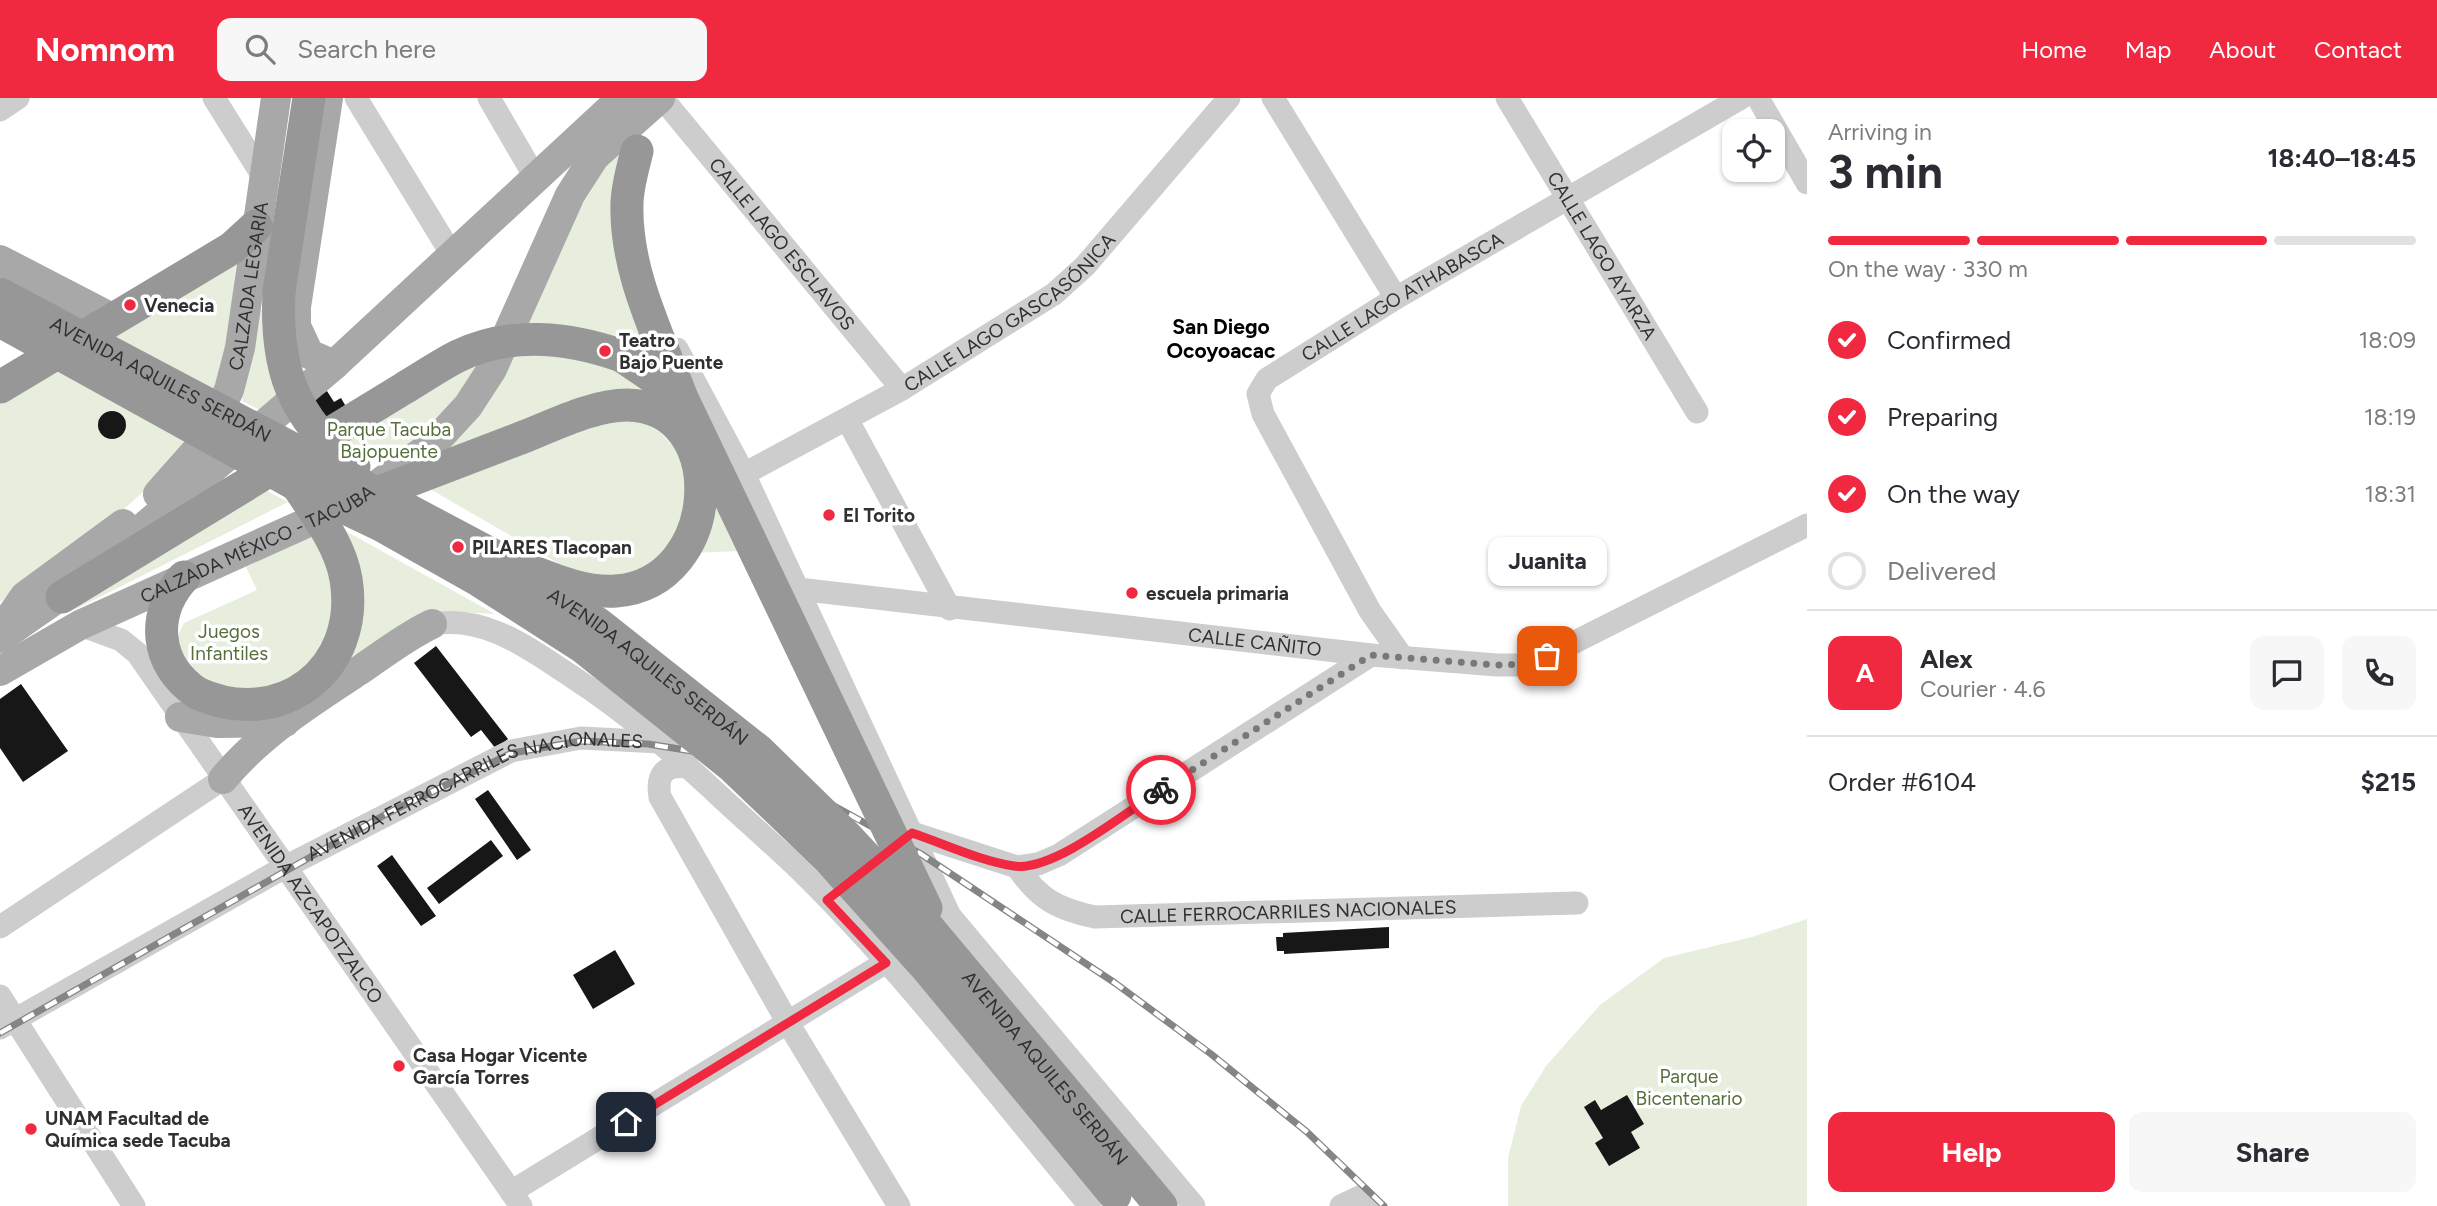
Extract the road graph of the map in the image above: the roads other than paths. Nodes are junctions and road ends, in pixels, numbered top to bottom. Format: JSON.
{"nodes":[{"id":1,"x":18,"y":98,"type":"edge"},
{"id":2,"x":214,"y":98,"type":"edge"},
{"id":3,"x":276,"y":98,"type":"edge"},
{"id":4,"x":309,"y":98,"type":"edge"},
{"id":5,"x":328,"y":98,"type":"edge"},
{"id":6,"x":356,"y":98,"type":"edge"},
{"id":7,"x":489,"y":98,"type":"edge"},
{"id":8,"x":622,"y":98,"type":"edge"},
{"id":9,"x":661,"y":98,"type":"edge"},
{"id":10,"x":1229,"y":98,"type":"edge"},
{"id":11,"x":1273,"y":98,"type":"edge"},
{"id":12,"x":1507,"y":98,"type":"edge"},
{"id":13,"x":1741,"y":98,"type":"edge"},
{"id":14,"x":1758,"y":98,"type":"edge"},
{"id":15,"x":0,"y":110,"type":"edge"},
{"id":16,"x":637,"y":151,"type":"junction"},
{"id":17,"x":535,"y":177,"type":"junction"},
{"id":18,"x":264,"y":178,"type":"junction"},
{"id":19,"x":1807,"y":183,"type":"edge"},
{"id":20,"x":1569,"y":198,"type":"junction"},
{"id":21,"x":256,"y":226,"type":"junction"},
{"id":22,"x":452,"y":253,"type":"junction"},
{"id":23,"x":0,"y":260,"type":"edge"},
{"id":24,"x":0,"y":294,"type":"edge"},
{"id":25,"x":1396,"y":298,"type":"junction"},
{"id":26,"x":246,"y":300,"type":"junction"},
{"id":27,"x":296,"y":307,"type":"junction"},
{"id":28,"x":112,"y":318,"type":"junction"},
{"id":29,"x":0,"y":321,"type":"edge"},
{"id":30,"x":334,"y":365,"type":"junction"},
{"id":31,"x":13,"y":379,"type":"edge"},
{"id":32,"x":902,"y":389,"type":"junction"},
{"id":33,"x":681,"y":396,"type":"junction"},
{"id":34,"x":1697,"y":412,"type":"dead end"},
{"id":35,"x":847,"y":419,"type":"junction"},
{"id":36,"x":744,"y":474,"type":"junction"},
{"id":37,"x":297,"y":485,"type":"junction"},
{"id":38,"x":355,"y":501,"type":"junction"},
{"id":39,"x":402,"y":505,"type":"junction"},
{"id":40,"x":1807,"y":525,"type":"edge"},
{"id":41,"x":491,"y":554,"type":"junction"},
{"id":42,"x":184,"y":578,"type":"junction"},
{"id":43,"x":799,"y":589,"type":"junction"},
{"id":44,"x":62,"y":597,"type":"junction"},
{"id":45,"x":950,"y":609,"type":"junction"},
{"id":46,"x":432,"y":624,"type":"joint"},
{"id":47,"x":80,"y":625,"type":"junction"},
{"id":48,"x":0,"y":632,"type":"edge"},
{"id":49,"x":0,"y":638,"type":"edge"},
{"id":50,"x":1371,"y":655,"type":"junction"},
{"id":51,"x":1403,"y":658,"type":"junction"},
{"id":52,"x":0,"y":671,"type":"edge"},
{"id":53,"x":189,"y":705,"type":"junction"},
{"id":54,"x":285,"y":722,"type":"junction"},
{"id":55,"x":660,"y":742,"type":"junction"},
{"id":56,"x":688,"y":767,"type":"junction"},
{"id":57,"x":223,"y":779,"type":"junction"},
{"id":58,"x":912,"y":833,"type":"junction"},
{"id":59,"x":285,"y":867,"type":"junction"},
{"id":60,"x":1017,"y":867,"type":"junction"},
{"id":61,"x":827,"y":900,"type":"junction"},
{"id":62,"x":1577,"y":903,"type":"dead end"},
{"id":63,"x":950,"y":916,"type":"junction"},
{"id":64,"x":0,"y":928,"type":"edge"},
{"id":65,"x":946,"y":951,"type":"junction"},
{"id":66,"x":886,"y":963,"type":"junction"},
{"id":67,"x":0,"y":996,"type":"edge"},
{"id":68,"x":8,"y":1023,"type":"edge"},
{"id":69,"x":788,"y":1023,"type":"junction"},
{"id":70,"x":1117,"y":1196,"type":"edge"},
{"id":71,"x":516,"y":1199,"type":"edge"},
{"id":72,"x":1366,"y":1201,"type":"edge"},
{"id":73,"x":134,"y":1206,"type":"edge"},
{"id":74,"x":899,"y":1206,"type":"edge"},
{"id":75,"x":1161,"y":1206,"type":"edge"},
{"id":76,"x":1194,"y":1206,"type":"edge"},
{"id":77,"x":1341,"y":1206,"type":"edge"}],
"edges":[{"from":1,"to":15,"type":"street"},
{"from":2,"to":18,"type":"street"},
{"from":3,"to":18,"type":"main road","name":"CALZADA LEGARIA"},
{"from":4,"to":39,"type":"highway","bridge":true},
{"from":5,"to":27,"type":"main road"},
{"from":6,"to":22,"type":"street"},
{"from":7,"to":17,"type":"street"},
{"from":8,"to":17,"type":"main road"},
{"from":9,"to":16,"type":"street","name":"AVENIDA AQUILES SERDÁN"},
{"from":9,"to":32,"type":"street","name":"CALLE LAGO ESCLAVOS"},
{"from":9,"to":38,"type":"main road","name":"CALZADA MÉXICO - TACUBA"},
{"from":10,"to":32,"type":"street","name":"CALLE LAGO GASCASÓNICA"},
{"from":11,"to":25,"type":"street"},
{"from":12,"to":20,"type":"street","name":"CALLE LAGO AYARZA"},
{"from":13,"to":20,"type":"street","name":"CALLE LAGO ATHABASCA"},
{"from":14,"to":19,"type":"street"},
{"from":16,"to":33,"type":"highway"},
{"from":16,"to":36,"type":"street","name":"AVENIDA AQUILES SERDÁN"},
{"from":17,"to":22,"type":"main road"},
{"from":18,"to":21,"type":"main road","name":"CALZADA LEGARIA"},
{"from":20,"to":25,"type":"street","name":"CALLE LAGO ATHABASCA"},
{"from":20,"to":34,"type":"street","name":"CALLE LAGO AYARZA"},
{"from":21,"to":26,"type":"main road","name":"CALZADA LEGARIA"},
{"from":21,"to":28,"type":"highway"},
{"from":22,"to":30,"type":"main road"},
{"from":23,"to":28,"type":"main road"},
{"from":24,"to":39,"type":"highway","name":"AVENIDA AQUILES SERDÁN","bridge":true},
{"from":25,"to":51,"type":"street","name":"CALLE LAGO ATHABASCA"},
{"from":26,"to":27,"type":"main road"},
{"from":26,"to":48,"type":"main road","name":"CALZADA LEGARIA"},
{"from":27,"to":30,"type":"main road"},
{"from":28,"to":31,"type":"highway"},
{"from":29,"to":37,"type":"highway","name":"AVENIDA AQUILES SERDÁN","bridge":true},
{"from":30,"to":44,"type":"main road"},
{"from":32,"to":35,"type":"street","name":"CALLE LAGO GASCASÓNICA"},
{"from":33,"to":44,"type":"highway","bridge":true},
{"from":33,"to":65,"type":"highway","bridge":true},
{"from":35,"to":36,"type":"street","name":"CALLE LAGO GASCASÓNICA"},
{"from":35,"to":45,"type":"street"},
{"from":36,"to":43,"type":"street","name":"AVENIDA AQUILES SERDÁN"},
{"from":37,"to":53,"type":"highway","bridge":true},
{"from":37,"to":70,"type":"highway","name":"AVENIDA AQUILES SERDÁN","bridge":true},
{"from":38,"to":41,"type":"highway","bridge":true},
{"from":38,"to":42,"type":"main road","name":"CALZADA MÉXICO - TACUBA"},
{"from":39,"to":41,"type":"highway","name":"AVENIDA AQUILES SERDÁN","bridge":true},
{"from":40,"to":51,"type":"street","name":"CALLE CAÑITO"},
{"from":41,"to":65,"type":"highway","name":"AVENIDA AQUILES SERDÁN","bridge":true},
{"from":42,"to":47,"type":"main road","name":"CALZADA MÉXICO - TACUBA"},
{"from":42,"to":53,"type":"highway"},
{"from":43,"to":45,"type":"street","name":"CALLE CAÑITO"},
{"from":43,"to":58,"type":"street","name":"AVENIDA AQUILES SERDÁN"},
{"from":44,"to":49,"type":"main road"},
{"from":45,"to":50,"type":"street","name":"CALLE CAÑITO"},
{"from":46,"to":54,"type":"main road"},
{"from":46,"to":55,"type":"street","name":"AVENIDA AQUILES SERDÁN"},
{"from":47,"to":52,"type":"main road","name":"CALZADA MÉXICO - TACUBA"},
{"from":47,"to":53,"type":"street","name":"AVENIDA AZCAPOTZALCO"},
{"from":50,"to":51,"type":"street","name":"CALLE CAÑITO"},
{"from":50,"to":60,"type":"street"},
{"from":53,"to":54,"type":"main road"},
{"from":53,"to":57,"type":"street","name":"AVENIDA AZCAPOTZALCO"},
{"from":54,"to":57,"type":"main road"},
{"from":55,"to":56,"type":"street","name":"AVENIDA AQUILES SERDÁN"},
{"from":55,"to":59,"type":"street","name":"AVENIDA FERROCARRILES NACIONALES"},
{"from":56,"to":61,"type":"street","name":"AVENIDA AQUILES SERDÁN"},
{"from":56,"to":69,"type":"street"},
{"from":57,"to":59,"type":"street","name":"AVENIDA AZCAPOTZALCO"},
{"from":57,"to":64,"type":"street"},
{"from":58,"to":60,"type":"street"},
{"from":58,"to":61,"type":"street"},
{"from":58,"to":63,"type":"street","name":"AVENIDA AQUILES SERDÁN"},
{"from":59,"to":68,"type":"street","name":"AVENIDA FERROCARRILES NACIONALES"},
{"from":59,"to":71,"type":"street","name":"AVENIDA AZCAPOTZALCO"},
{"from":60,"to":62,"type":"street","name":"CALLE FERROCARRILES NACIONALES"},
{"from":61,"to":66,"type":"street","name":"AVENIDA AQUILES SERDÁN"},
{"from":63,"to":66,"type":"street"},
{"from":63,"to":76,"type":"street","name":"AVENIDA AQUILES SERDÁN"},
{"from":65,"to":70,"type":"highway","name":"AVENIDA AQUILES SERDÁN","bridge":true},
{"from":66,"to":69,"type":"street"},
{"from":66,"to":70,"type":"street","name":"AVENIDA AQUILES SERDÁN"},
{"from":67,"to":68,"type":"street"},
{"from":68,"to":73,"type":"street"},
{"from":69,"to":71,"type":"street"},
{"from":69,"to":74,"type":"street"},
{"from":70,"to":75,"type":"highway","name":"AVENIDA AQUILES SERDÁN"},
{"from":72,"to":77,"type":"street"}]}
